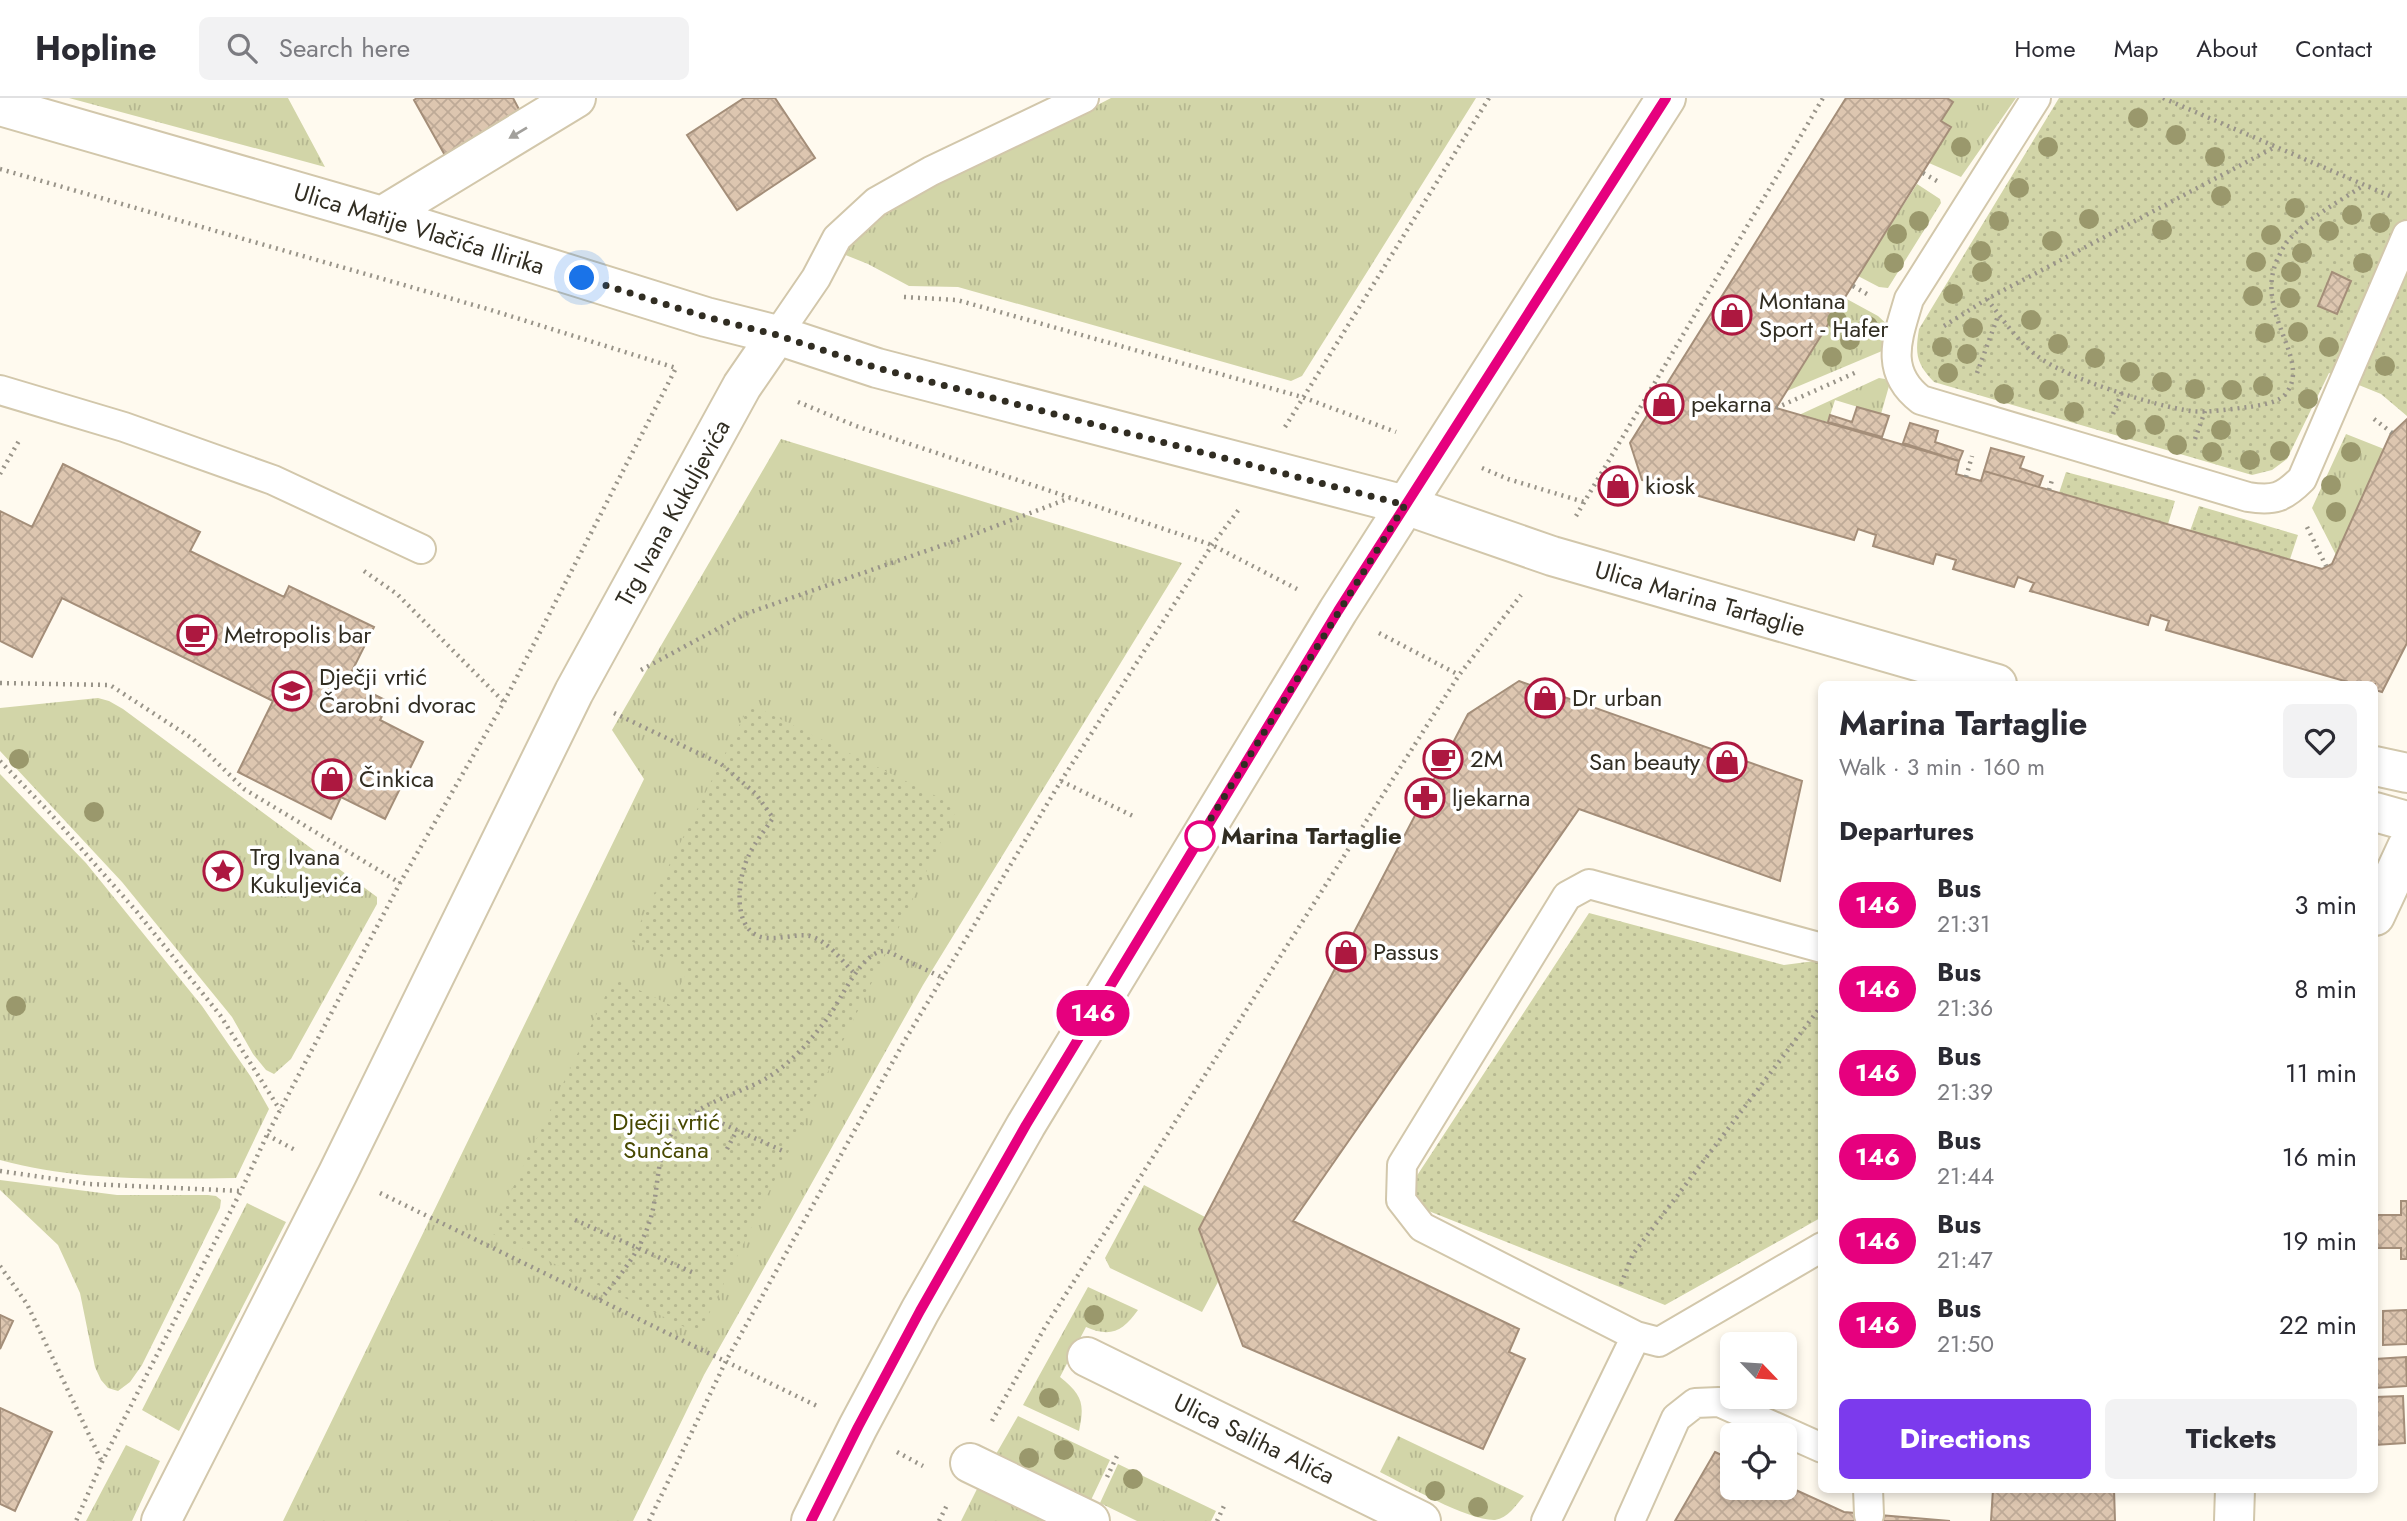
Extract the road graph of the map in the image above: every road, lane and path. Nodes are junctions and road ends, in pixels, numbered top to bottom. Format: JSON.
{"nodes":[{"id":1,"x":576,"y":98,"type":"edge"},
{"id":2,"x":1084,"y":98,"type":"edge"},
{"id":3,"x":1489,"y":98,"type":"edge"},
{"id":4,"x":1666,"y":98,"type":"edge"},
{"id":5,"x":1823,"y":98,"type":"edge"},
{"id":6,"x":2036,"y":98,"type":"edge"},
{"id":7,"x":2163,"y":98,"type":"edge"},
{"id":8,"x":0,"y":106,"type":"edge"},
{"id":9,"x":2275,"y":147,"type":"junction"},
{"id":10,"x":0,"y":169,"type":"edge"},
{"id":11,"x":2364,"y":185,"type":"junction"},
{"id":12,"x":2396,"y":199,"type":"dead end"},
{"id":13,"x":382,"y":216,"type":"junction"},
{"id":14,"x":2407,"y":235,"type":"edge"},
{"id":15,"x":904,"y":297,"type":"dead end"},
{"id":16,"x":1987,"y":299,"type":"junction"},
{"id":17,"x":1999,"y":315,"type":"junction"},
{"id":18,"x":777,"y":335,"type":"junction"},
{"id":19,"x":1896,"y":355,"type":"junction"},
{"id":20,"x":0,"y":390,"type":"edge"},
{"id":21,"x":1302,"y":397,"type":"junction"},
{"id":22,"x":798,"y":402,"type":"dead end"},
{"id":23,"x":1776,"y":408,"type":"dead end"},
{"id":24,"x":1963,"y":412,"type":"junction"},
{"id":25,"x":26,"y":429,"type":"dead end"},
{"id":26,"x":1284,"y":429,"type":"dead end"},
{"id":27,"x":1407,"y":436,"type":"dead end"},
{"id":28,"x":0,"y":474,"type":"edge"},
{"id":29,"x":1508,"y":479,"type":"dead end"},
{"id":30,"x":1071,"y":497,"type":"junction"},
{"id":31,"x":1242,"y":505,"type":"dead end"},
{"id":32,"x":1405,"y":505,"type":"junction"},
{"id":33,"x":1212,"y":545,"type":"junction"},
{"id":34,"x":421,"y":549,"type":"dead end"},
{"id":35,"x":363,"y":571,"type":"dead end"},
{"id":36,"x":1299,"y":590,"type":"dead end"},
{"id":37,"x":1517,"y":600,"type":"dead end"},
{"id":38,"x":1395,"y":642,"type":"dead end"},
{"id":39,"x":631,"y":675,"type":"dead end"},
{"id":40,"x":1459,"y":675,"type":"junction"},
{"id":41,"x":1939,"y":676,"type":"edge"},
{"id":42,"x":1975,"y":681,"type":"edge"},
{"id":43,"x":0,"y":683,"type":"edge"},
{"id":44,"x":504,"y":702,"type":"junction"},
{"id":45,"x":602,"y":707,"type":"dead end"},
{"id":46,"x":0,"y":761,"type":"edge"},
{"id":47,"x":2378,"y":767,"type":"edge"},
{"id":48,"x":2407,"y":773,"type":"edge"},
{"id":49,"x":1061,"y":781,"type":"junction"},
{"id":50,"x":2378,"y":813,"type":"edge"},
{"id":51,"x":1135,"y":817,"type":"dead end"},
{"id":52,"x":2407,"y":821,"type":"edge"},
{"id":53,"x":2407,"y":847,"type":"edge"},
{"id":54,"x":400,"y":883,"type":"junction"},
{"id":55,"x":2378,"y":910,"type":"edge"},
{"id":56,"x":1818,"y":947,"type":"edge"},
{"id":57,"x":855,"y":974,"type":"junction"},
{"id":58,"x":943,"y":978,"type":"junction"},
{"id":59,"x":1818,"y":1011,"type":"edge"},
{"id":60,"x":280,"y":1111,"type":"junction"},
{"id":61,"x":697,"y":1111,"type":"junction"},
{"id":62,"x":737,"y":1130,"type":"junction"},
{"id":63,"x":267,"y":1135,"type":"junction"},
{"id":64,"x":727,"y":1149,"type":"dead end"},
{"id":65,"x":783,"y":1152,"type":"dead end"},
{"id":66,"x":0,"y":1171,"type":"edge"},
{"id":67,"x":338,"y":1173,"type":"junction"},
{"id":68,"x":241,"y":1191,"type":"junction"},
{"id":69,"x":575,"y":1220,"type":"dead end"},
{"id":70,"x":1818,"y":1249,"type":"edge"},
{"id":71,"x":638,"y":1250,"type":"junction"},
{"id":72,"x":0,"y":1266,"type":"edge"},
{"id":73,"x":694,"y":1273,"type":"dead end"},
{"id":74,"x":600,"y":1300,"type":"junction"},
{"id":75,"x":1606,"y":1321,"type":"junction"},
{"id":76,"x":1636,"y":1336,"type":"junction"},
{"id":77,"x":1087,"y":1357,"type":"dead end"},
{"id":78,"x":726,"y":1361,"type":"junction"},
{"id":79,"x":827,"y":1411,"type":"dead end"},
{"id":80,"x":1818,"y":1446,"type":"edge"},
{"id":81,"x":102,"y":1462,"type":"junction"},
{"id":82,"x":970,"y":1463,"type":"junction"},
{"id":83,"x":2235,"y":1493,"type":"edge"},
{"id":84,"x":1224,"y":1506,"type":"dead end"},
{"id":85,"x":76,"y":1521,"type":"edge"},
{"id":86,"x":161,"y":1521,"type":"edge"},
{"id":87,"x":649,"y":1521,"type":"edge"},
{"id":88,"x":811,"y":1521,"type":"edge"},
{"id":89,"x":939,"y":1521,"type":"edge"},
{"id":90,"x":1090,"y":1521,"type":"edge"},
{"id":91,"x":1217,"y":1521,"type":"edge"},
{"id":92,"x":1421,"y":1521,"type":"edge"},
{"id":93,"x":1546,"y":1521,"type":"edge"},
{"id":94,"x":1630,"y":1521,"type":"edge"},
{"id":95,"x":2234,"y":1521,"type":"edge"}],
"edges":[{"from":1,"to":13,"type":"street","one_way":true},
{"from":2,"to":18,"type":"lane"},
{"from":3,"to":21,"type":"path"},
{"from":4,"to":32,"type":"street"},
{"from":5,"to":29,"type":"path"},
{"from":6,"to":19,"type":"lane"},
{"from":7,"to":9,"type":"path"},
{"from":8,"to":13,"type":"street","name":"Ulica Matije Vlačića Ilirika"},
{"from":9,"to":11,"type":"path"},
{"from":9,"to":16,"type":"path"},
{"from":10,"to":44,"type":"path"},
{"from":11,"to":12,"type":"path"},
{"from":11,"to":17,"type":"path"},
{"from":13,"to":18,"type":"street","name":"Ulica Matije Vlačića Ilirika"},
{"from":14,"to":24,"type":"lane"},
{"from":15,"to":21,"type":"path"},
{"from":16,"to":17,"type":"path"},
{"from":16,"to":19,"type":"path"},
{"from":17,"to":24,"type":"path"},
{"from":18,"to":32,"type":"street","name":"Ulica Matije Vlačića Ilirika"},
{"from":18,"to":67,"type":"street","name":"Trg Ivana Kukuljevića"},
{"from":19,"to":23,"type":"path"},
{"from":19,"to":24,"type":"lane"},
{"from":20,"to":34,"type":"lane"},
{"from":21,"to":26,"type":"path"},
{"from":21,"to":27,"type":"path"},
{"from":22,"to":30,"type":"path"},
{"from":25,"to":28,"type":"path"},
{"from":30,"to":33,"type":"path"},
{"from":30,"to":39,"type":"path"},
{"from":31,"to":33,"type":"path"},
{"from":32,"to":41,"type":"street","name":"Ulica Marina Tartaglie"},
{"from":32,"to":88,"type":"street"},
{"from":33,"to":36,"type":"path"},
{"from":33,"to":49,"type":"path"},
{"from":35,"to":44,"type":"path"},
{"from":37,"to":40,"type":"path"},
{"from":38,"to":40,"type":"path"},
{"from":40,"to":82,"type":"path"},
{"from":41,"to":42,"type":"street","name":"Ulica Marina Tartaglie"},
{"from":43,"to":54,"type":"path"},
{"from":44,"to":54,"type":"path"},
{"from":45,"to":57,"type":"path"},
{"from":46,"to":60,"type":"path"},
{"from":47,"to":48,"type":"street"},
{"from":49,"to":51,"type":"path"},
{"from":49,"to":58,"type":"path"},
{"from":50,"to":52,"type":"street"},
{"from":53,"to":55,"type":"street"},
{"from":54,"to":60,"type":"path"},
{"from":56,"to":75,"type":"lane"},
{"from":57,"to":58,"type":"path"},
{"from":57,"to":61,"type":"path"},
{"from":58,"to":78,"type":"path"},
{"from":59,"to":75,"type":"path"},
{"from":60,"to":63,"type":"path"},
{"from":61,"to":62,"type":"path"},
{"from":61,"to":71,"type":"path"},
{"from":62,"to":64,"type":"path"},
{"from":62,"to":65,"type":"path"},
{"from":63,"to":67,"type":"path"},
{"from":63,"to":68,"type":"path"},
{"from":66,"to":68,"type":"path"},
{"from":67,"to":74,"type":"path"},
{"from":67,"to":86,"type":"street","name":"Trg Ivana Kukuljevića"},
{"from":68,"to":81,"type":"path"},
{"from":69,"to":71,"type":"path"},
{"from":70,"to":76,"type":"lane"},
{"from":71,"to":73,"type":"path"},
{"from":71,"to":74,"type":"path"},
{"from":72,"to":81,"type":"path"},
{"from":74,"to":78,"type":"path"},
{"from":75,"to":76,"type":"lane"},
{"from":76,"to":93,"type":"lane"},
{"from":77,"to":92,"type":"street","name":"Ulica Saliha Alića"},
{"from":78,"to":79,"type":"path"},
{"from":78,"to":87,"type":"path"},
{"from":80,"to":94,"type":"lane"},
{"from":81,"to":85,"type":"path"},
{"from":82,"to":89,"type":"path"},
{"from":82,"to":90,"type":"street"},
{"from":83,"to":95,"type":"street"},
{"from":84,"to":91,"type":"path"}]}
